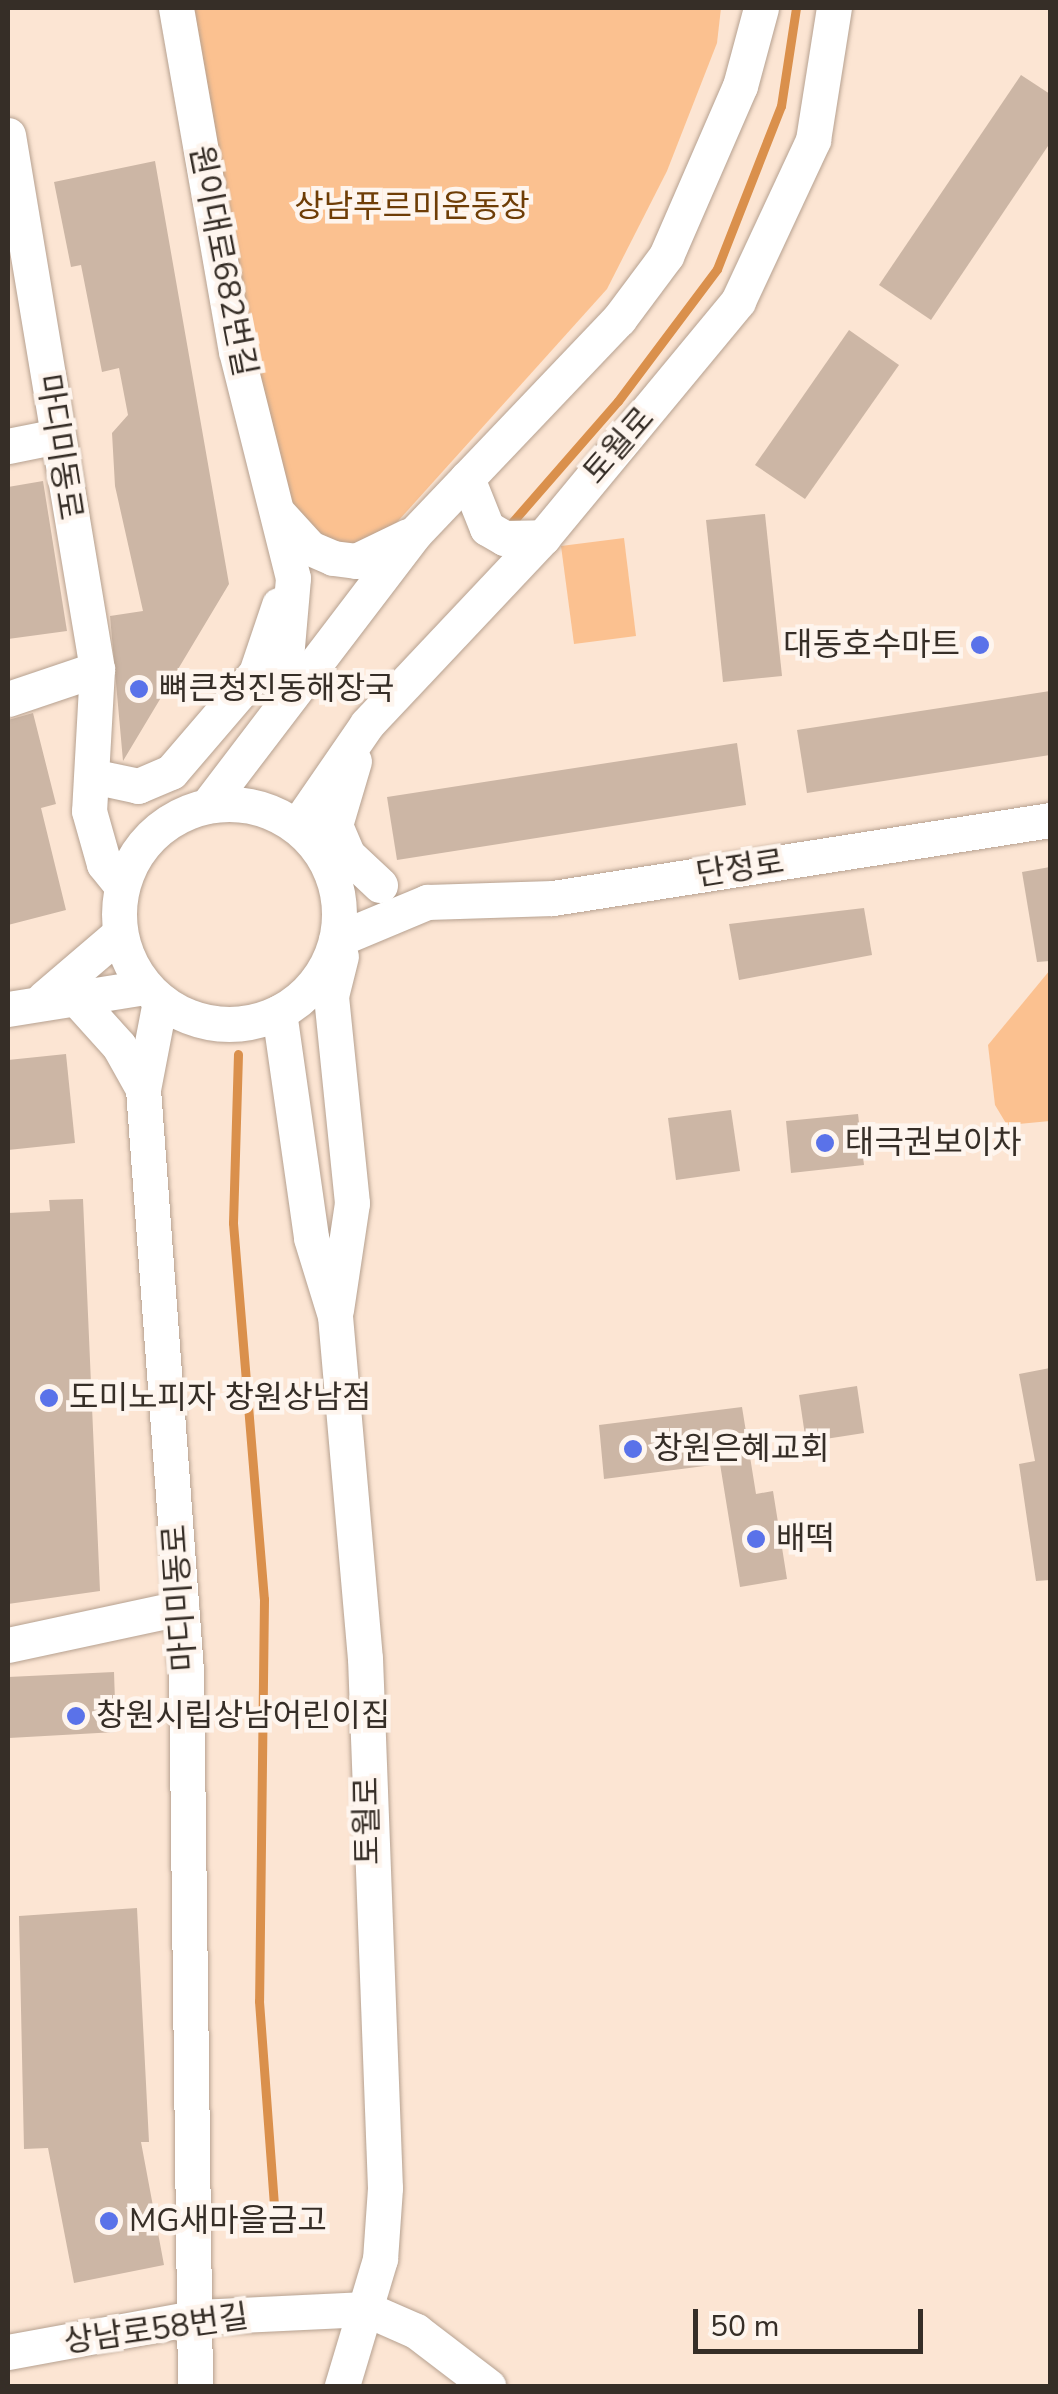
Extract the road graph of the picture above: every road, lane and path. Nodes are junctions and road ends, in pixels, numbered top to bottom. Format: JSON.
{"nodes":[{"id":1,"x":176,"y":8,"type":"edge"},
{"id":2,"x":762,"y":8,"type":"edge"},
{"id":3,"x":834,"y":8,"type":"edge"},
{"id":4,"x":8,"y":135,"type":"edge"},
{"id":5,"x":13,"y":193,"type":"edge"},
{"id":6,"x":57,"y":436,"type":"junction"},
{"id":7,"x":8,"y":446,"type":"edge"},
{"id":8,"x":467,"y":478,"type":"junction"},
{"id":9,"x":282,"y":529,"type":"junction"},
{"id":10,"x":415,"y":533,"type":"junction"},
{"id":11,"x":542,"y":537,"type":"junction"},
{"id":12,"x":97,"y":669,"type":"junction"},
{"id":13,"x":8,"y":699,"type":"edge"},
{"id":14,"x":281,"y":708,"type":"junction"},
{"id":15,"x":367,"y":724,"type":"junction"},
{"id":16,"x":101,"y":770,"type":"junction"},
{"id":17,"x":207,"y":806,"type":"junction"},
{"id":18,"x":1050,"y":820,"type":"edge"},
{"id":19,"x":296,"y":826,"type":"junction"},
{"id":20,"x":158,"y":830,"type":"junction"},
{"id":21,"x":331,"y":871,"type":"junction"},
{"id":22,"x":122,"y":886,"type":"junction"},
{"id":23,"x":380,"y":886,"type":"junction"},
{"id":24,"x":427,"y":902,"type":"junction"},
{"id":25,"x":120,"y":933,"type":"junction"},
{"id":26,"x":342,"y":938,"type":"junction"},
{"id":27,"x":153,"y":994,"type":"junction"},
{"id":28,"x":58,"y":997,"type":"junction"},
{"id":29,"x":8,"y":1010,"type":"edge"},
{"id":30,"x":279,"y":1012,"type":"junction"},
{"id":31,"x":143,"y":1089,"type":"junction"},
{"id":32,"x":335,"y":1316,"type":"junction"},
{"id":33,"x":181,"y":1608,"type":"junction"},
{"id":34,"x":8,"y":1645,"type":"edge"},
{"id":35,"x":366,"y":2309,"type":"junction"},
{"id":36,"x":198,"y":2318,"type":"junction"},
{"id":37,"x":8,"y":2352,"type":"edge"},
{"id":38,"x":195,"y":2386,"type":"edge"},
{"id":39,"x":342,"y":2386,"type":"edge"},
{"id":40,"x":488,"y":2386,"type":"edge"}],
"edges":[{"from":1,"to":9,"type":"street","name":"원이대로682번길"},
{"from":2,"to":8,"type":"street"},
{"from":3,"to":11,"type":"street","name":"토월로"},
{"from":4,"to":5,"type":"street","name":"마디미동로"},
{"from":5,"to":6,"type":"street","name":"마디미동로"},
{"from":6,"to":7,"type":"street"},
{"from":6,"to":12,"type":"street","name":"마디미동로"},
{"from":8,"to":10,"type":"street"},
{"from":8,"to":11,"type":"street"},
{"from":9,"to":10,"type":"street"},
{"from":9,"to":14,"type":"street"},
{"from":9,"to":16,"type":"street"},
{"from":10,"to":14,"type":"street"},
{"from":11,"to":15,"type":"street","name":"토월로"},
{"from":12,"to":13,"type":"street"},
{"from":12,"to":16,"type":"street","name":"마디미동로"},
{"from":14,"to":17,"type":"street"},
{"from":15,"to":19,"type":"street","name":"토월로"},
{"from":15,"to":23,"type":"street"},
{"from":16,"to":20,"type":"street"},
{"from":16,"to":22,"type":"street","name":"마디미동로"},
{"from":17,"to":19,"type":"street"},
{"from":17,"to":20,"type":"street"},
{"from":18,"to":24,"type":"street","name":"단정로"},
{"from":19,"to":21,"type":"street"},
{"from":20,"to":22,"type":"street"},
{"from":21,"to":23,"type":"street","name":"단정로"},
{"from":21,"to":26,"type":"street"},
{"from":22,"to":25,"type":"street"},
{"from":23,"to":24,"type":"street","name":"단정로"},
{"from":24,"to":26,"type":"street","name":"단정로"},
{"from":25,"to":27,"type":"street"},
{"from":25,"to":28,"type":"street"},
{"from":26,"to":30,"type":"street"},
{"from":26,"to":32,"type":"street"},
{"from":27,"to":28,"type":"street"},
{"from":27,"to":30,"type":"street"},
{"from":27,"to":31,"type":"street","name":"마디미동로"},
{"from":28,"to":29,"type":"street"},
{"from":28,"to":31,"type":"street"},
{"from":30,"to":32,"type":"street","name":"토월로"},
{"from":31,"to":33,"type":"street","name":"마디미동로"},
{"from":32,"to":35,"type":"street","name":"토월로"},
{"from":33,"to":34,"type":"street"},
{"from":33,"to":36,"type":"street","name":"마디미동로"},
{"from":35,"to":36,"type":"street","name":"상남로58번길"},
{"from":35,"to":39,"type":"street","name":"토월로"},
{"from":35,"to":40,"type":"street"},
{"from":36,"to":37,"type":"street","name":"상남로58번길"},
{"from":36,"to":38,"type":"street","name":"마디미동로"}]}
